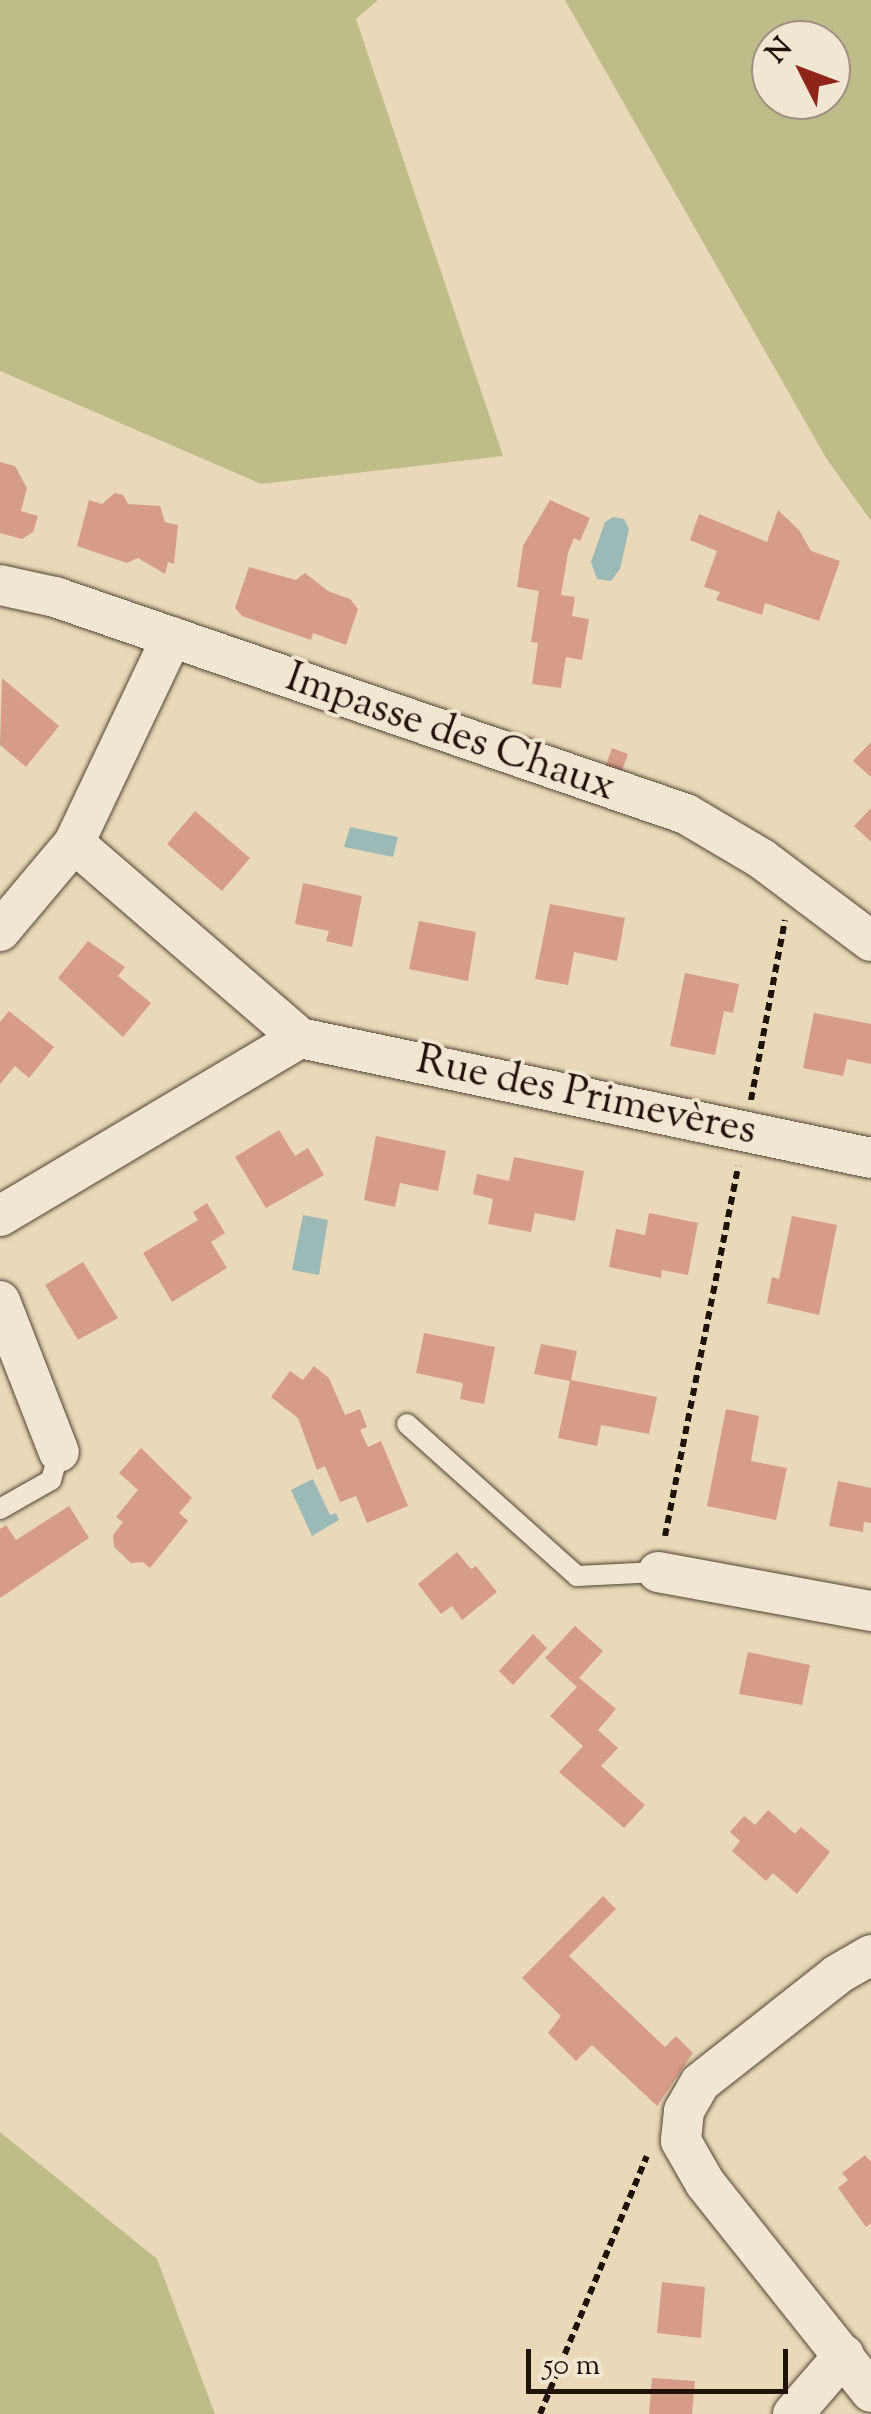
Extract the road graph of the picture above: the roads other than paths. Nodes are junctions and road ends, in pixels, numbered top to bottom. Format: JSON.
{"nodes":[{"id":1,"x":0,"y":584,"type":"edge"},
{"id":2,"x":172,"y":637,"type":"junction"},
{"id":3,"x":74,"y":843,"type":"junction"},
{"id":4,"x":0,"y":931,"type":"edge"},
{"id":5,"x":871,"y":942,"type":"edge"},
{"id":6,"x":300,"y":1038,"type":"junction"},
{"id":7,"x":871,"y":1158,"type":"edge"},
{"id":8,"x":0,"y":1216,"type":"edge"},
{"id":9,"x":0,"y":1301,"type":"edge"},
{"id":10,"x":407,"y":1424,"type":"dead end"},
{"id":11,"x":59,"y":1452,"type":"joint"},
{"id":12,"x":0,"y":1508,"type":"edge"},
{"id":13,"x":658,"y":1572,"type":"joint"},
{"id":14,"x":871,"y":1611,"type":"edge"},
{"id":15,"x":871,"y":1955,"type":"edge"},
{"id":16,"x":844,"y":2355,"type":"junction"},
{"id":17,"x":871,"y":2392,"type":"edge"},
{"id":18,"x":793,"y":2414,"type":"edge"}],
"edges":[{"from":1,"to":2,"type":"street","name":"Impasse des Chaux"},
{"from":2,"to":3,"type":"street"},
{"from":2,"to":5,"type":"street","name":"Impasse des Chaux"},
{"from":3,"to":4,"type":"street"},
{"from":3,"to":6,"type":"street","name":"Rue des Primevères"},
{"from":6,"to":7,"type":"street","name":"Rue des Primevères"},
{"from":6,"to":8,"type":"street"},
{"from":9,"to":11,"type":"street"},
{"from":10,"to":13,"type":"lane"},
{"from":11,"to":12,"type":"lane"},
{"from":13,"to":14,"type":"street"},
{"from":15,"to":16,"type":"street"},
{"from":16,"to":17,"type":"street"},
{"from":16,"to":18,"type":"street"}]}
